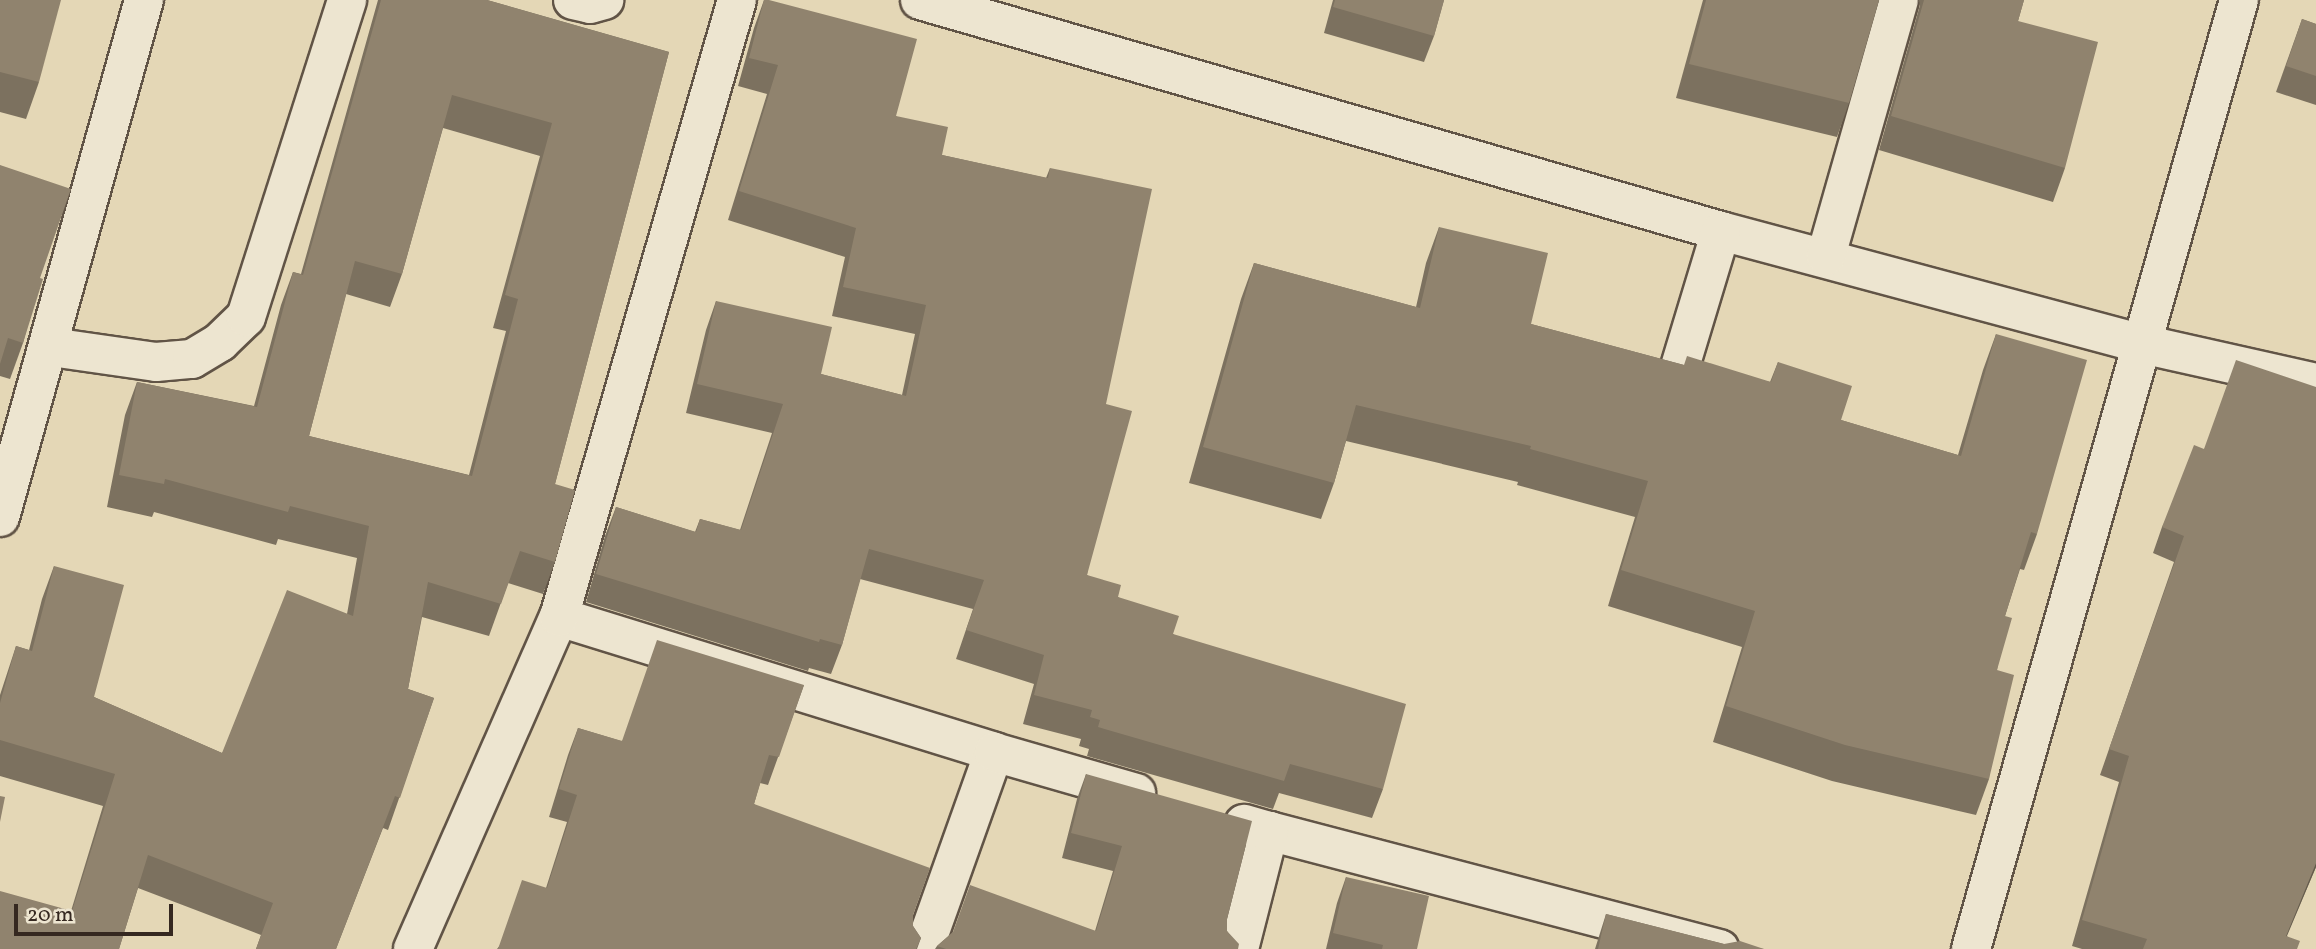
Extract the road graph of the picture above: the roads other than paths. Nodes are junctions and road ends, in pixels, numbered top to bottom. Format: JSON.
{"nodes":[{"id":1,"x":144,"y":0,"type":"edge"},
{"id":2,"x":347,"y":0,"type":"edge"},
{"id":3,"x":573,"y":0,"type":"edge"},
{"id":4,"x":604,"y":0,"type":"edge"},
{"id":5,"x":737,"y":0,"type":"edge"},
{"id":6,"x":920,"y":0,"type":"edge"},
{"id":7,"x":1899,"y":0,"type":"edge"},
{"id":8,"x":2239,"y":0,"type":"edge"},
{"id":9,"x":1721,"y":231,"type":"junction"},
{"id":10,"x":1826,"y":257,"type":"junction"},
{"id":11,"x":2142,"y":344,"type":"junction"},
{"id":12,"x":51,"y":347,"type":"junction"},
{"id":13,"x":1679,"y":370,"type":"edge"},
{"id":14,"x":2316,"y":383,"type":"edge"},
{"id":15,"x":0,"y":517,"type":"edge"},
{"id":16,"x":559,"y":617,"type":"junction"},
{"id":17,"x":994,"y":752,"type":"junction"},
{"id":18,"x":1165,"y":801,"type":"edge"},
{"id":19,"x":1204,"y":812,"type":"edge"},
{"id":20,"x":1269,"y":831,"type":"junction"},
{"id":21,"x":413,"y":949,"type":"edge"},
{"id":22,"x":924,"y":949,"type":"edge"},
{"id":23,"x":1239,"y":949,"type":"edge"},
{"id":24,"x":1720,"y":949,"type":"edge"},
{"id":25,"x":1971,"y":949,"type":"edge"}],
"edges":[{"from":1,"to":12,"type":"street"},
{"from":2,"to":12,"type":"street"},
{"from":3,"to":4,"type":"street"},
{"from":5,"to":16,"type":"street"},
{"from":6,"to":9,"type":"street"},
{"from":7,"to":10,"type":"street"},
{"from":8,"to":11,"type":"street"},
{"from":9,"to":10,"type":"street"},
{"from":9,"to":13,"type":"street"},
{"from":10,"to":11,"type":"street"},
{"from":11,"to":14,"type":"street"},
{"from":11,"to":25,"type":"street"},
{"from":12,"to":15,"type":"street"},
{"from":16,"to":17,"type":"street"},
{"from":16,"to":21,"type":"street"},
{"from":17,"to":18,"type":"street"},
{"from":17,"to":22,"type":"street"},
{"from":19,"to":20,"type":"street"},
{"from":20,"to":23,"type":"street"},
{"from":20,"to":24,"type":"street"}]}
